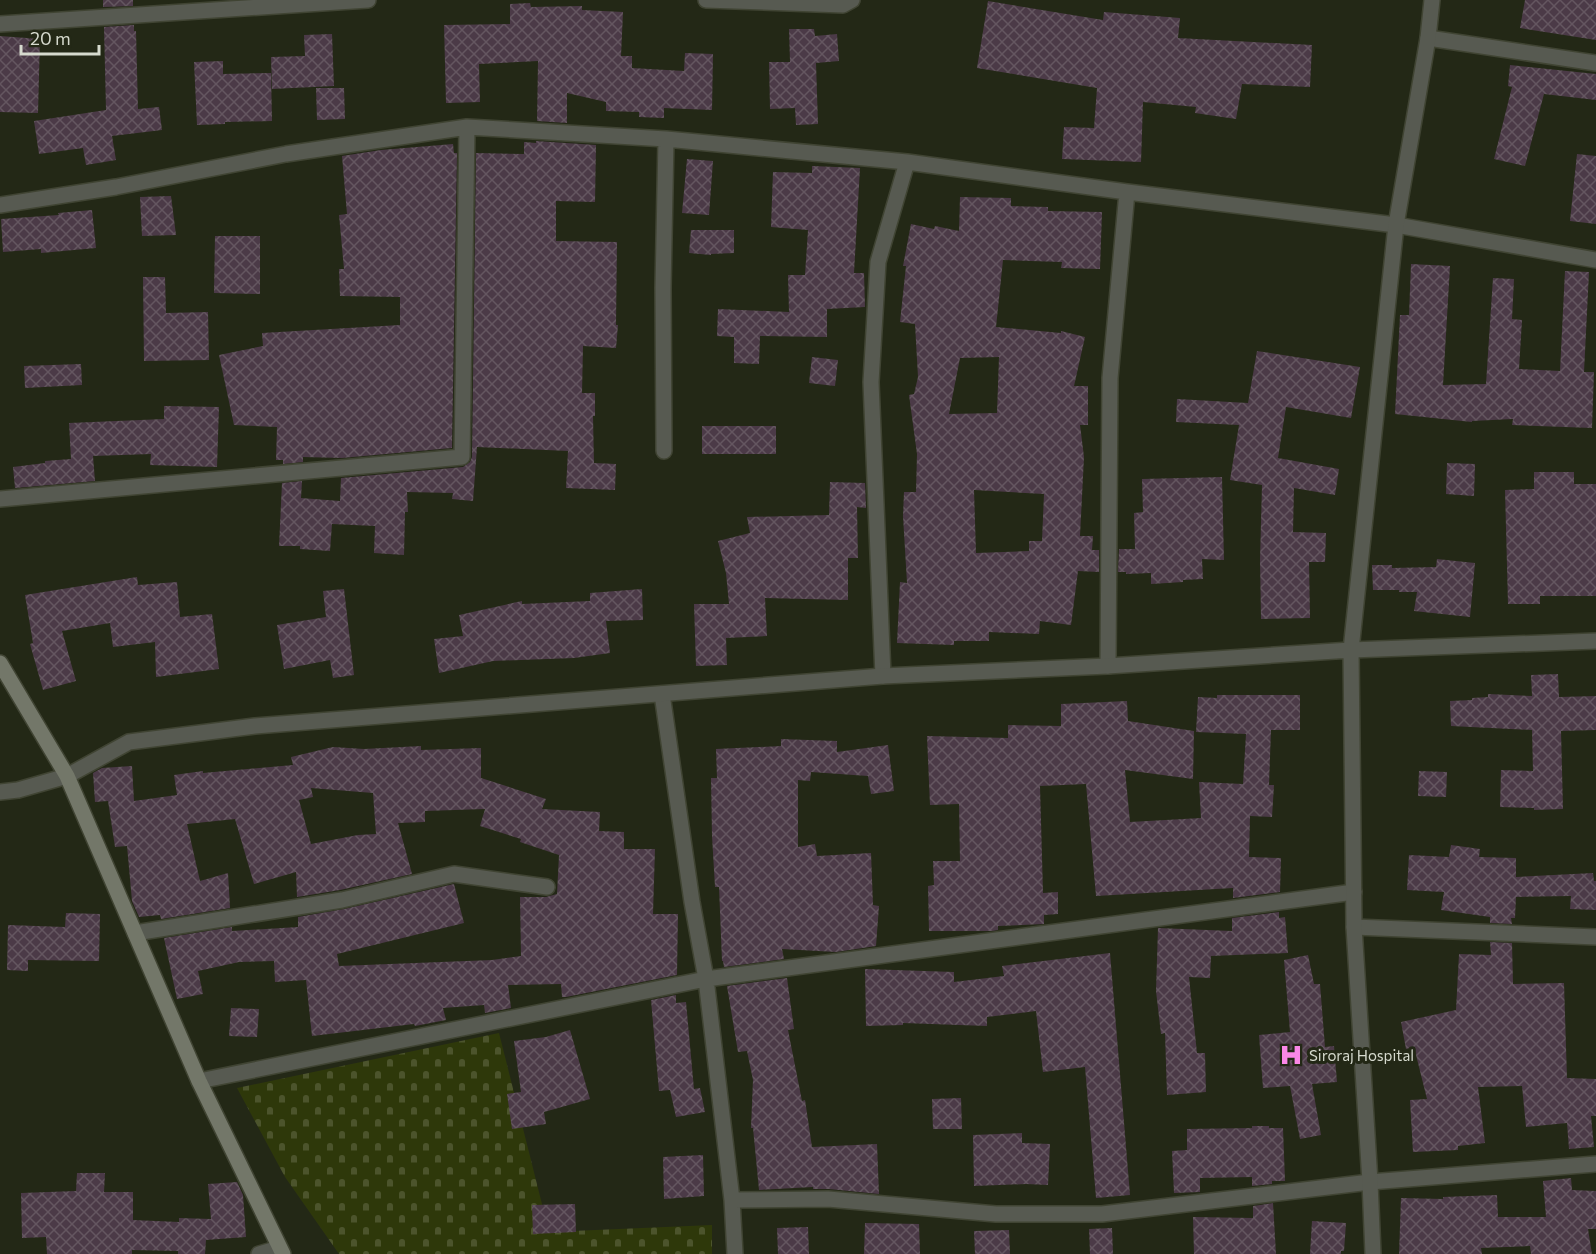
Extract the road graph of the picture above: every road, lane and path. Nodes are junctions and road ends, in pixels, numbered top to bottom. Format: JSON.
{"nodes":[{"id":1,"x":368,"y":0,"type":"edge"},
{"id":2,"x":706,"y":0,"type":"edge"},
{"id":3,"x":852,"y":0,"type":"edge"},
{"id":4,"x":1432,"y":0,"type":"edge"},
{"id":5,"x":0,"y":24,"type":"edge"},
{"id":6,"x":1428,"y":38,"type":"junction"},
{"id":7,"x":1596,"y":63,"type":"edge"},
{"id":8,"x":467,"y":126,"type":"junction"},
{"id":9,"x":666,"y":139,"type":"junction"},
{"id":10,"x":907,"y":162,"type":"junction"},
{"id":11,"x":1127,"y":192,"type":"junction"},
{"id":12,"x":0,"y":205,"type":"edge"},
{"id":13,"x":1396,"y":225,"type":"junction"},
{"id":14,"x":1596,"y":260,"type":"edge"},
{"id":15,"x":664,"y":451,"type":"dead end"},
{"id":16,"x":0,"y":499,"type":"edge"},
{"id":17,"x":1596,"y":641,"type":"edge"},
{"id":18,"x":1351,"y":650,"type":"junction"},
{"id":19,"x":0,"y":663,"type":"edge"},
{"id":20,"x":1108,"y":666,"type":"junction"},
{"id":21,"x":883,"y":676,"type":"junction"},
{"id":22,"x":662,"y":694,"type":"junction"},
{"id":23,"x":67,"y":776,"type":"junction"},
{"id":24,"x":0,"y":792,"type":"edge"},
{"id":25,"x":547,"y":887,"type":"dead end"},
{"id":26,"x":1354,"y":892,"type":"junction"},
{"id":27,"x":1354,"y":927,"type":"junction"},
{"id":28,"x":135,"y":933,"type":"junction"},
{"id":29,"x":1596,"y":937,"type":"edge"},
{"id":30,"x":706,"y":979,"type":"junction"},
{"id":31,"x":199,"y":1081,"type":"junction"},
{"id":32,"x":1596,"y":1164,"type":"edge"},
{"id":33,"x":1370,"y":1182,"type":"junction"},
{"id":34,"x":732,"y":1200,"type":"junction"},
{"id":35,"x":281,"y":1251,"type":"edge"},
{"id":36,"x":259,"y":1254,"type":"edge"},
{"id":37,"x":735,"y":1254,"type":"edge"},
{"id":38,"x":1373,"y":1254,"type":"edge"}],
"edges":[{"from":1,"to":5,"type":"street"},
{"from":2,"to":3,"type":"street"},
{"from":4,"to":6,"type":"street"},
{"from":6,"to":7,"type":"street"},
{"from":6,"to":13,"type":"street"},
{"from":8,"to":9,"type":"street"},
{"from":8,"to":12,"type":"street"},
{"from":8,"to":16,"type":"street"},
{"from":9,"to":10,"type":"street"},
{"from":9,"to":15,"type":"street"},
{"from":10,"to":11,"type":"street"},
{"from":10,"to":21,"type":"street"},
{"from":11,"to":13,"type":"street"},
{"from":11,"to":20,"type":"street"},
{"from":13,"to":14,"type":"street"},
{"from":13,"to":18,"type":"street"},
{"from":17,"to":18,"type":"street"},
{"from":18,"to":20,"type":"street"},
{"from":18,"to":26,"type":"street"},
{"from":19,"to":23,"type":"main road"},
{"from":20,"to":21,"type":"street"},
{"from":21,"to":22,"type":"street"},
{"from":22,"to":23,"type":"street"},
{"from":22,"to":30,"type":"street"},
{"from":23,"to":24,"type":"street"},
{"from":23,"to":28,"type":"main road"},
{"from":25,"to":28,"type":"street"},
{"from":26,"to":27,"type":"street"},
{"from":26,"to":30,"type":"street"},
{"from":27,"to":29,"type":"street"},
{"from":27,"to":33,"type":"street"},
{"from":28,"to":31,"type":"main road"},
{"from":30,"to":31,"type":"street"},
{"from":30,"to":34,"type":"street"},
{"from":31,"to":35,"type":"main road"},
{"from":32,"to":33,"type":"street"},
{"from":33,"to":34,"type":"street"},
{"from":33,"to":38,"type":"street"},
{"from":34,"to":37,"type":"street"},
{"from":35,"to":36,"type":"street"}]}
